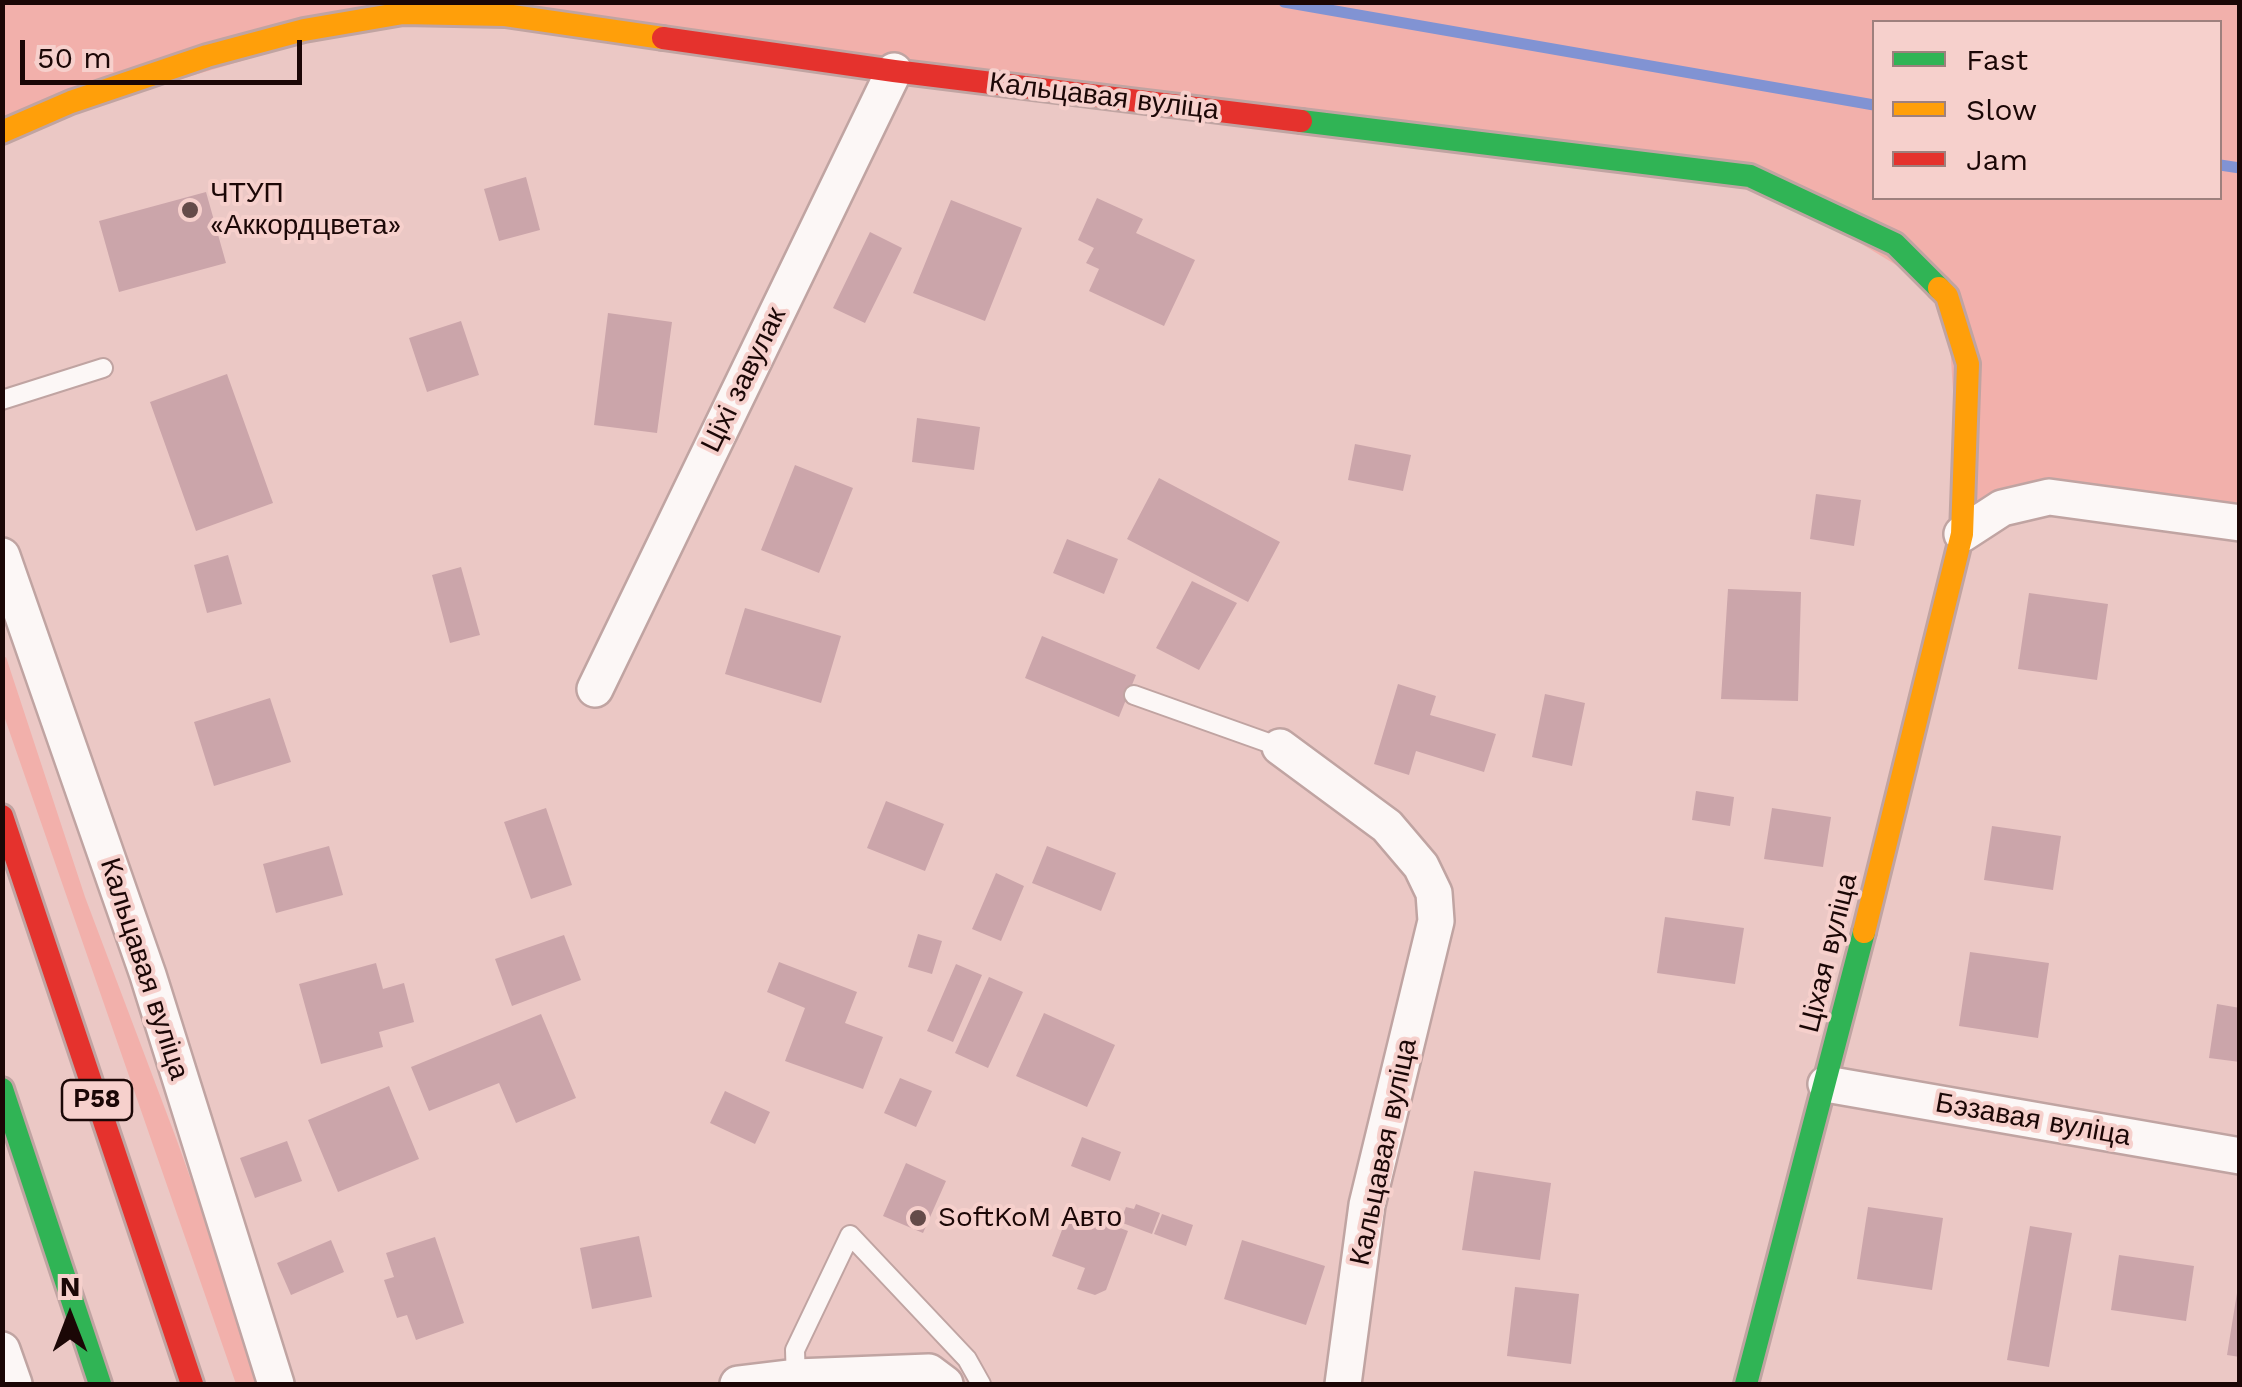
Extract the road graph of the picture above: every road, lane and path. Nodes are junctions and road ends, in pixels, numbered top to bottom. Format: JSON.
{"nodes":[{"id":1,"x":894,"y":71,"type":"junction"},
{"id":2,"x":2,"y":132,"type":"edge"},
{"id":3,"x":103,"y":368,"type":"dead end"},
{"id":4,"x":2,"y":400,"type":"edge"},
{"id":5,"x":2240,"y":523,"type":"edge"},
{"id":6,"x":1962,"y":534,"type":"junction"},
{"id":7,"x":2,"y":556,"type":"edge"},
{"id":8,"x":596,"y":689,"type":"dead end"},
{"id":9,"x":1134,"y":695,"type":"dead end"},
{"id":10,"x":1280,"y":748,"type":"joint"},
{"id":11,"x":2,"y":816,"type":"edge"},
{"id":12,"x":1826,"y":1084,"type":"junction"},
{"id":13,"x":2,"y":1088,"type":"edge"},
{"id":14,"x":2240,"y":1156,"type":"edge"},
{"id":15,"x":2,"y":1350,"type":"edge"},
{"id":16,"x":935,"y":1380,"type":"edge"},
{"id":17,"x":796,"y":1381,"type":"edge"},
{"id":18,"x":14,"y":1384,"type":"edge"},
{"id":19,"x":100,"y":1384,"type":"edge"},
{"id":20,"x":192,"y":1384,"type":"edge"},
{"id":21,"x":276,"y":1384,"type":"edge"},
{"id":22,"x":738,"y":1384,"type":"edge"},
{"id":23,"x":981,"y":1384,"type":"edge"},
{"id":24,"x":1343,"y":1384,"type":"edge"},
{"id":25,"x":1746,"y":1384,"type":"edge"}],
"edges":[{"from":1,"to":2,"type":"main road","name":"Кальцавая вуліца"},
{"from":1,"to":6,"type":"main road","name":"Кальцавая вуліца"},
{"from":1,"to":8,"type":"street","name":"Ціхі завулак"},
{"from":3,"to":4,"type":"lane"},
{"from":5,"to":6,"type":"street"},
{"from":6,"to":12,"type":"main road","name":"Ціхая вуліца"},
{"from":7,"to":21,"type":"street","name":"Кальцавая вуліца"},
{"from":9,"to":10,"type":"lane"},
{"from":10,"to":24,"type":"street","name":"Кальцавая вуліца"},
{"from":11,"to":20,"type":"main road","number":"Р58"},
{"from":12,"to":14,"type":"street","name":"Бэзавая вуліца"},
{"from":12,"to":25,"type":"main road","name":"Ціхая вуліца"},
{"from":13,"to":19,"type":"main road"},
{"from":15,"to":18,"type":"street"},
{"from":16,"to":17,"type":"street"},
{"from":17,"to":22,"type":"street"},
{"from":17,"to":23,"type":"lane"}]}
